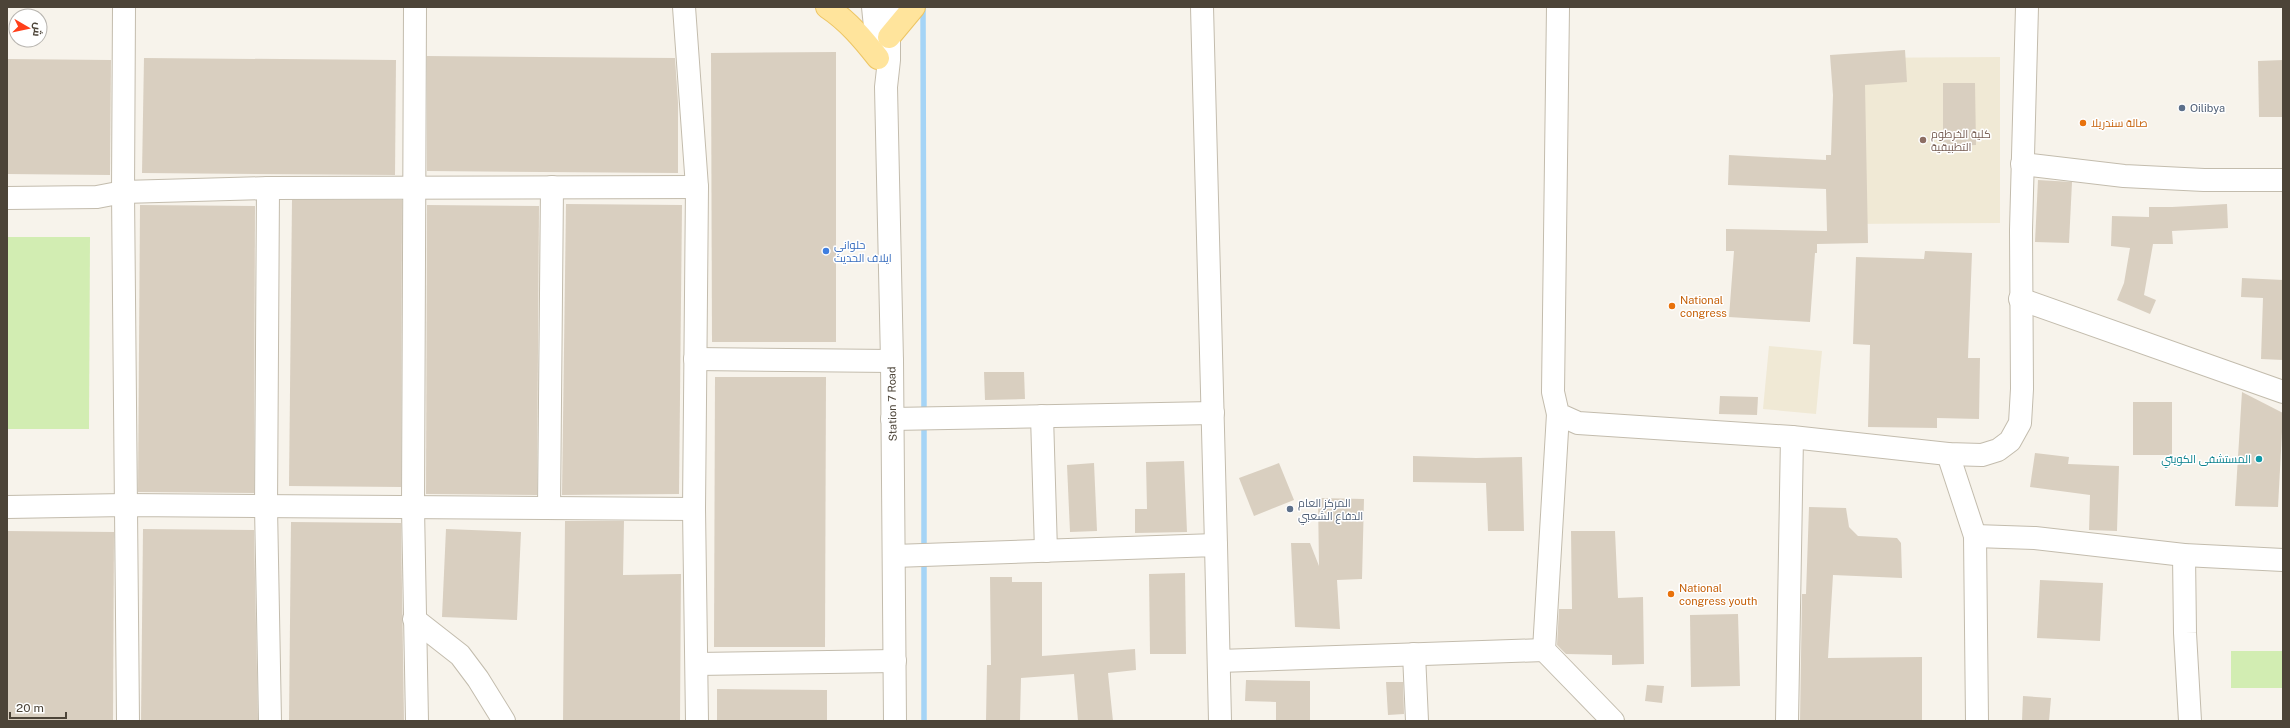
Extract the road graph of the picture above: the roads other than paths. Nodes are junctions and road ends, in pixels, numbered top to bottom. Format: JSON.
{"nodes":[{"id":1,"x":124,"y":7,"type":"edge"},
{"id":2,"x":415,"y":7,"type":"edge"},
{"id":3,"x":684,"y":7,"type":"edge"},
{"id":4,"x":827,"y":7,"type":"edge"},
{"id":5,"x":873,"y":7,"type":"edge"},
{"id":6,"x":889,"y":7,"type":"edge"},
{"id":7,"x":914,"y":7,"type":"edge"},
{"id":8,"x":1202,"y":7,"type":"edge"},
{"id":9,"x":1558,"y":7,"type":"edge"},
{"id":10,"x":2027,"y":7,"type":"edge"},
{"id":11,"x":889,"y":37,"type":"junction"},
{"id":12,"x":878,"y":58,"type":"junction"},
{"id":13,"x":886,"y":86,"type":"junction"},
{"id":14,"x":2022,"y":164,"type":"junction"},
{"id":15,"x":2283,"y":180,"type":"edge"},
{"id":16,"x":552,"y":187,"type":"junction"},
{"id":17,"x":697,"y":187,"type":"junction"},
{"id":18,"x":268,"y":188,"type":"junction"},
{"id":19,"x":415,"y":188,"type":"junction"},
{"id":20,"x":123,"y":192,"type":"junction"},
{"id":21,"x":7,"y":198,"type":"edge"},
{"id":22,"x":2020,"y":298,"type":"junction"},
{"id":23,"x":695,"y":359,"type":"junction"},
{"id":24,"x":892,"y":361,"type":"junction"},
{"id":25,"x":2283,"y":392,"type":"edge"},
{"id":26,"x":1213,"y":414,"type":"junction"},
{"id":27,"x":1558,"y":414,"type":"junction"},
{"id":28,"x":1042,"y":416,"type":"junction"},
{"id":29,"x":892,"y":419,"type":"junction"},
{"id":30,"x":1792,"y":437,"type":"junction"},
{"id":31,"x":1948,"y":454,"type":"junction"},
{"id":32,"x":125,"y":505,"type":"junction"},
{"id":33,"x":7,"y":507,"type":"edge"},
{"id":34,"x":266,"y":507,"type":"junction"},
{"id":35,"x":413,"y":508,"type":"junction"},
{"id":36,"x":549,"y":508,"type":"junction"},
{"id":37,"x":694,"y":509,"type":"junction"},
{"id":38,"x":1975,"y":536,"type":"junction"},
{"id":39,"x":1216,"y":545,"type":"junction"},
{"id":40,"x":1046,"y":551,"type":"junction"},
{"id":41,"x":894,"y":556,"type":"junction"},
{"id":42,"x":2184,"y":556,"type":"junction"},
{"id":43,"x":2283,"y":560,"type":"edge"},
{"id":44,"x":414,"y":619,"type":"junction"},
{"id":45,"x":1544,"y":650,"type":"junction"},
{"id":46,"x":1414,"y":654,"type":"junction"},
{"id":47,"x":895,"y":661,"type":"junction"},
{"id":48,"x":1219,"y":661,"type":"junction"},
{"id":49,"x":697,"y":664,"type":"junction"},
{"id":50,"x":128,"y":721,"type":"edge"},
{"id":51,"x":270,"y":721,"type":"edge"},
{"id":52,"x":416,"y":721,"type":"edge"},
{"id":53,"x":504,"y":721,"type":"edge"},
{"id":54,"x":696,"y":721,"type":"edge"},
{"id":55,"x":895,"y":721,"type":"edge"},
{"id":56,"x":1220,"y":721,"type":"edge"},
{"id":57,"x":1417,"y":721,"type":"edge"},
{"id":58,"x":1613,"y":721,"type":"edge"},
{"id":59,"x":1787,"y":721,"type":"edge"},
{"id":60,"x":1977,"y":721,"type":"edge"},
{"id":61,"x":2190,"y":721,"type":"edge"}],
"edges":[{"from":1,"to":20,"type":"street"},
{"from":2,"to":19,"type":"street"},
{"from":3,"to":17,"type":"street"},
{"from":4,"to":12,"type":"main road"},
{"from":5,"to":12,"type":"street","name":"Station 7 Road"},
{"from":6,"to":11,"type":"street","name":"Station 7 Road"},
{"from":7,"to":11,"type":"main road"},
{"from":8,"to":26,"type":"street"},
{"from":9,"to":27,"type":"street"},
{"from":10,"to":14,"type":"street"},
{"from":11,"to":13,"type":"street","name":"Station 7 Road"},
{"from":12,"to":13,"type":"street","name":"Station 7 Road"},
{"from":13,"to":24,"type":"street","name":"Station 7 Road"},
{"from":14,"to":15,"type":"street"},
{"from":14,"to":22,"type":"street"},
{"from":16,"to":17,"type":"street"},
{"from":16,"to":19,"type":"street"},
{"from":16,"to":36,"type":"street"},
{"from":17,"to":23,"type":"street"},
{"from":18,"to":19,"type":"street"},
{"from":18,"to":20,"type":"street"},
{"from":18,"to":34,"type":"street"},
{"from":19,"to":35,"type":"street"},
{"from":20,"to":21,"type":"street"},
{"from":20,"to":32,"type":"street"},
{"from":22,"to":25,"type":"street"},
{"from":22,"to":31,"type":"street"},
{"from":23,"to":24,"type":"street"},
{"from":23,"to":37,"type":"street"},
{"from":24,"to":29,"type":"street","name":"Station 7 Road"},
{"from":26,"to":28,"type":"street"},
{"from":26,"to":39,"type":"street"},
{"from":27,"to":30,"type":"street"},
{"from":27,"to":45,"type":"street"},
{"from":28,"to":29,"type":"street"},
{"from":28,"to":40,"type":"street"},
{"from":29,"to":41,"type":"street","name":"Station 7 Road"},
{"from":30,"to":31,"type":"street"},
{"from":30,"to":59,"type":"street"},
{"from":31,"to":38,"type":"street"},
{"from":32,"to":33,"type":"street"},
{"from":32,"to":34,"type":"street"},
{"from":32,"to":50,"type":"street"},
{"from":34,"to":35,"type":"street"},
{"from":34,"to":51,"type":"street"},
{"from":35,"to":36,"type":"street"},
{"from":35,"to":44,"type":"street"},
{"from":36,"to":37,"type":"street"},
{"from":37,"to":49,"type":"street"},
{"from":38,"to":42,"type":"street"},
{"from":38,"to":60,"type":"street"},
{"from":39,"to":40,"type":"street"},
{"from":39,"to":48,"type":"street"},
{"from":40,"to":41,"type":"street"},
{"from":41,"to":47,"type":"street","name":"Station 7 Road"},
{"from":42,"to":43,"type":"street"},
{"from":42,"to":61,"type":"street"},
{"from":44,"to":52,"type":"street"},
{"from":44,"to":53,"type":"street"},
{"from":45,"to":46,"type":"street"},
{"from":45,"to":58,"type":"street"},
{"from":46,"to":48,"type":"street"},
{"from":46,"to":57,"type":"street"},
{"from":47,"to":49,"type":"street"},
{"from":47,"to":55,"type":"street","name":"Station 7 Road"},
{"from":48,"to":56,"type":"street"},
{"from":49,"to":54,"type":"street"}]}
